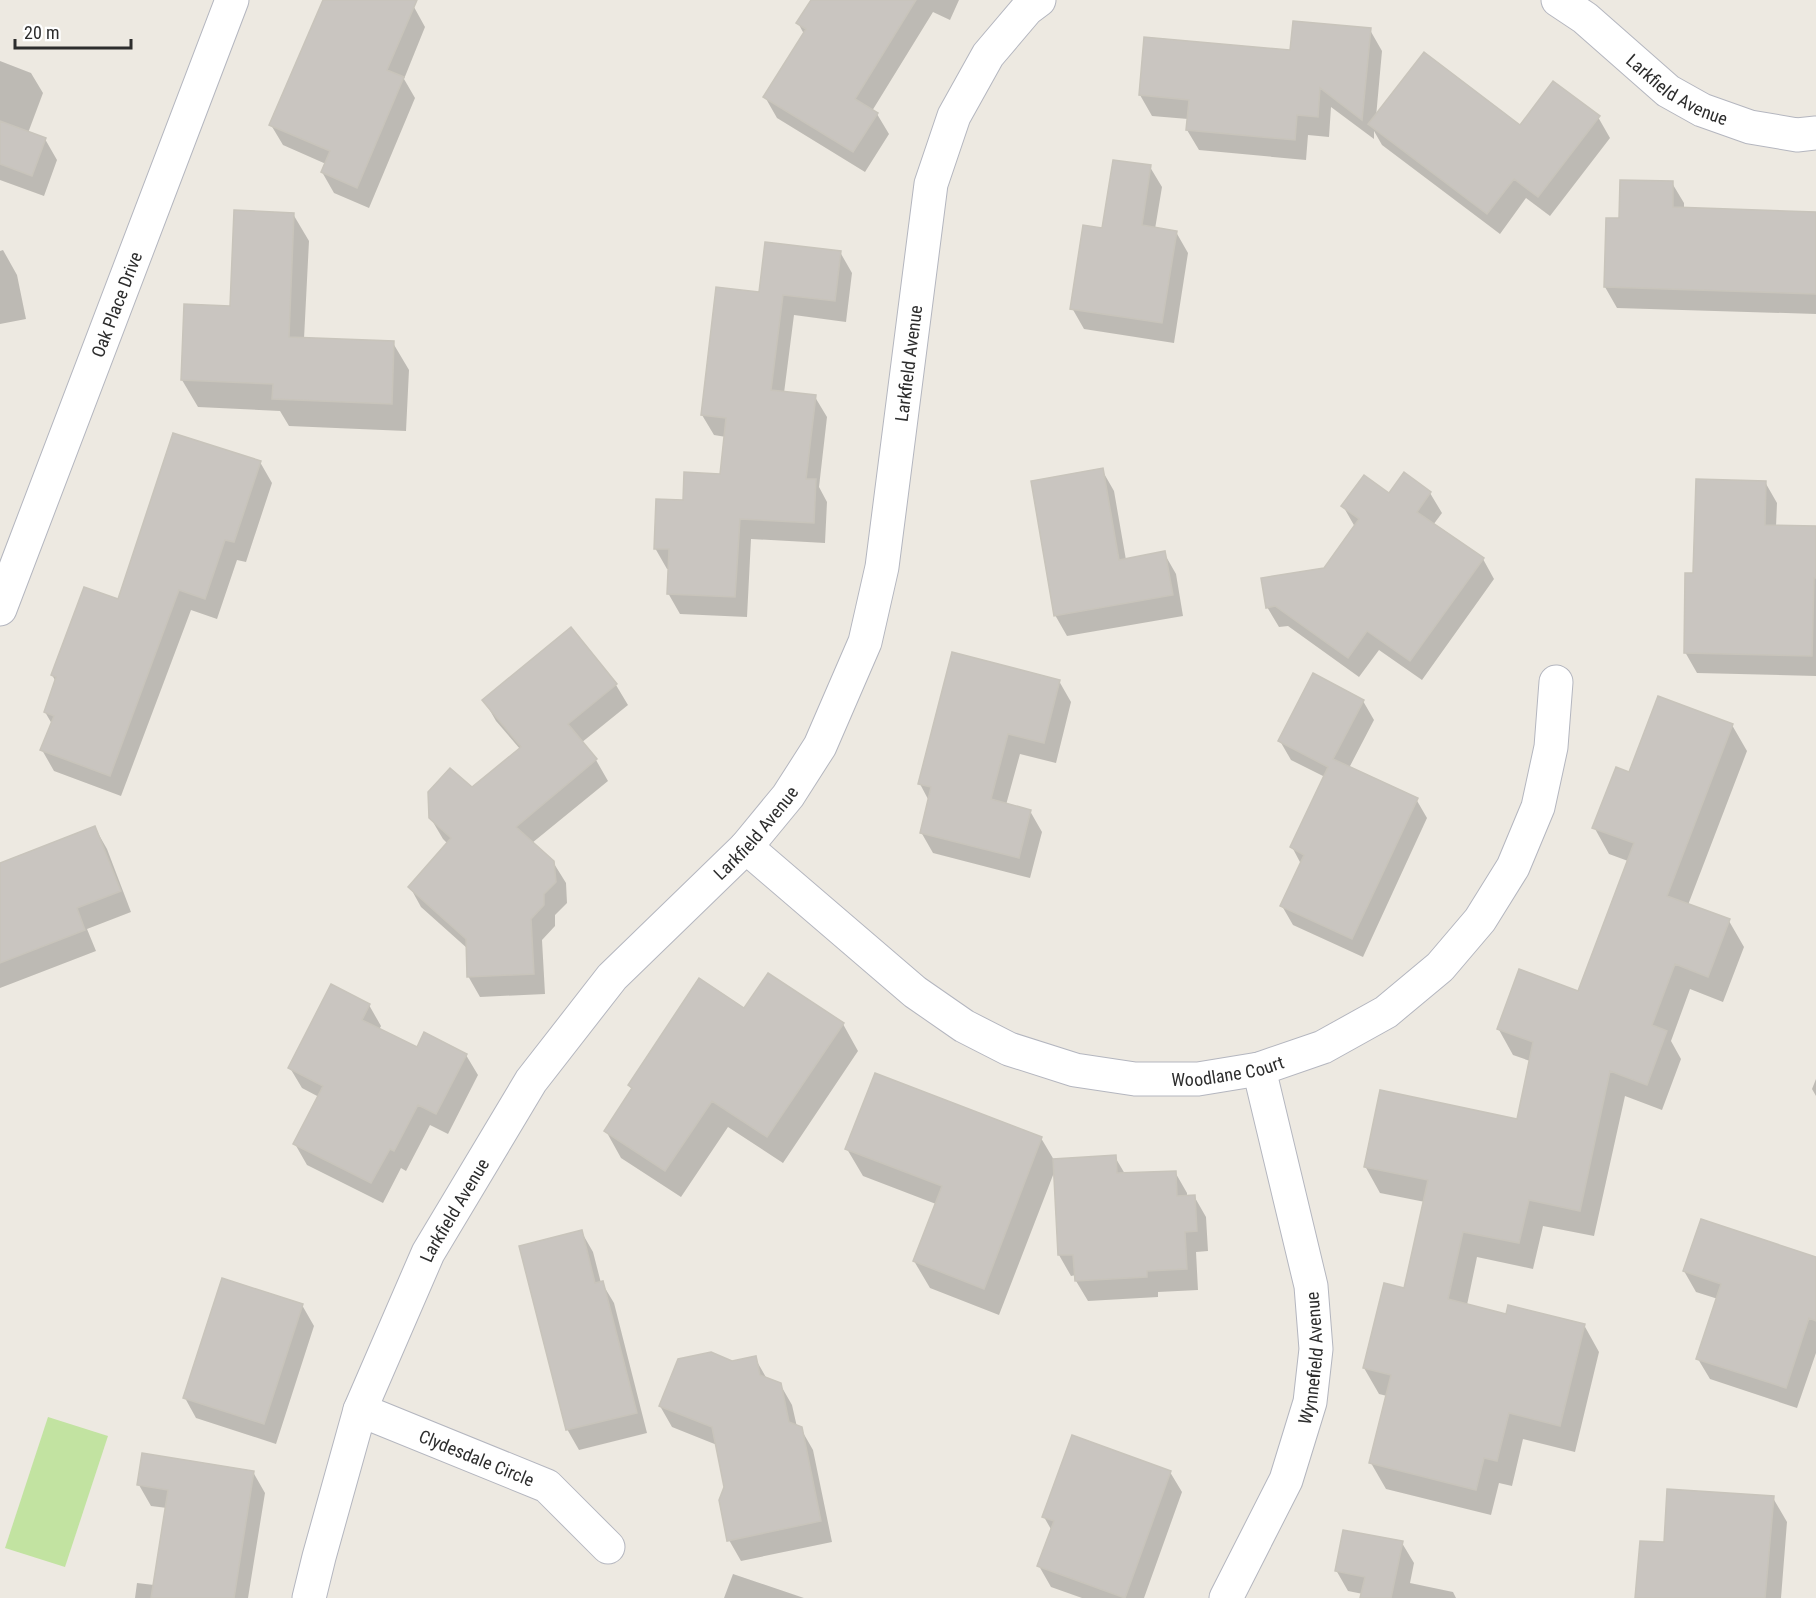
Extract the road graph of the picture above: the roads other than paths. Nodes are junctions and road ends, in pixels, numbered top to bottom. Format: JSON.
{"nodes":[{"id":1,"x":232,"y":0,"type":"edge"},
{"id":2,"x":1039,"y":0,"type":"edge"},
{"id":3,"x":1558,"y":0,"type":"edge"},
{"id":4,"x":1816,"y":133,"type":"edge"},
{"id":5,"x":0,"y":609,"type":"edge"},
{"id":6,"x":1556,"y":682,"type":"dead end"},
{"id":7,"x":746,"y":847,"type":"junction"},
{"id":8,"x":1259,"y":1069,"type":"junction"},
{"id":9,"x":360,"y":1410,"type":"junction"},
{"id":10,"x":608,"y":1547,"type":"dead end"},
{"id":11,"x":309,"y":1598,"type":"edge"},
{"id":12,"x":1226,"y":1598,"type":"edge"}],
"edges":[{"from":1,"to":5,"type":"street","name":"Oak Place Drive"},
{"from":2,"to":7,"type":"street","name":"Larkfield Avenue"},
{"from":3,"to":4,"type":"street","name":"Larkfield Avenue"},
{"from":6,"to":8,"type":"street","name":"Woodlane Court"},
{"from":7,"to":8,"type":"street","name":"Woodlane Court"},
{"from":7,"to":9,"type":"street","name":"Larkfield Avenue"},
{"from":8,"to":12,"type":"street","name":"Wynnefield Avenue"},
{"from":9,"to":10,"type":"street","name":"Clydesdale Circle"},
{"from":9,"to":11,"type":"street","name":"Larkfield Avenue"}]}
